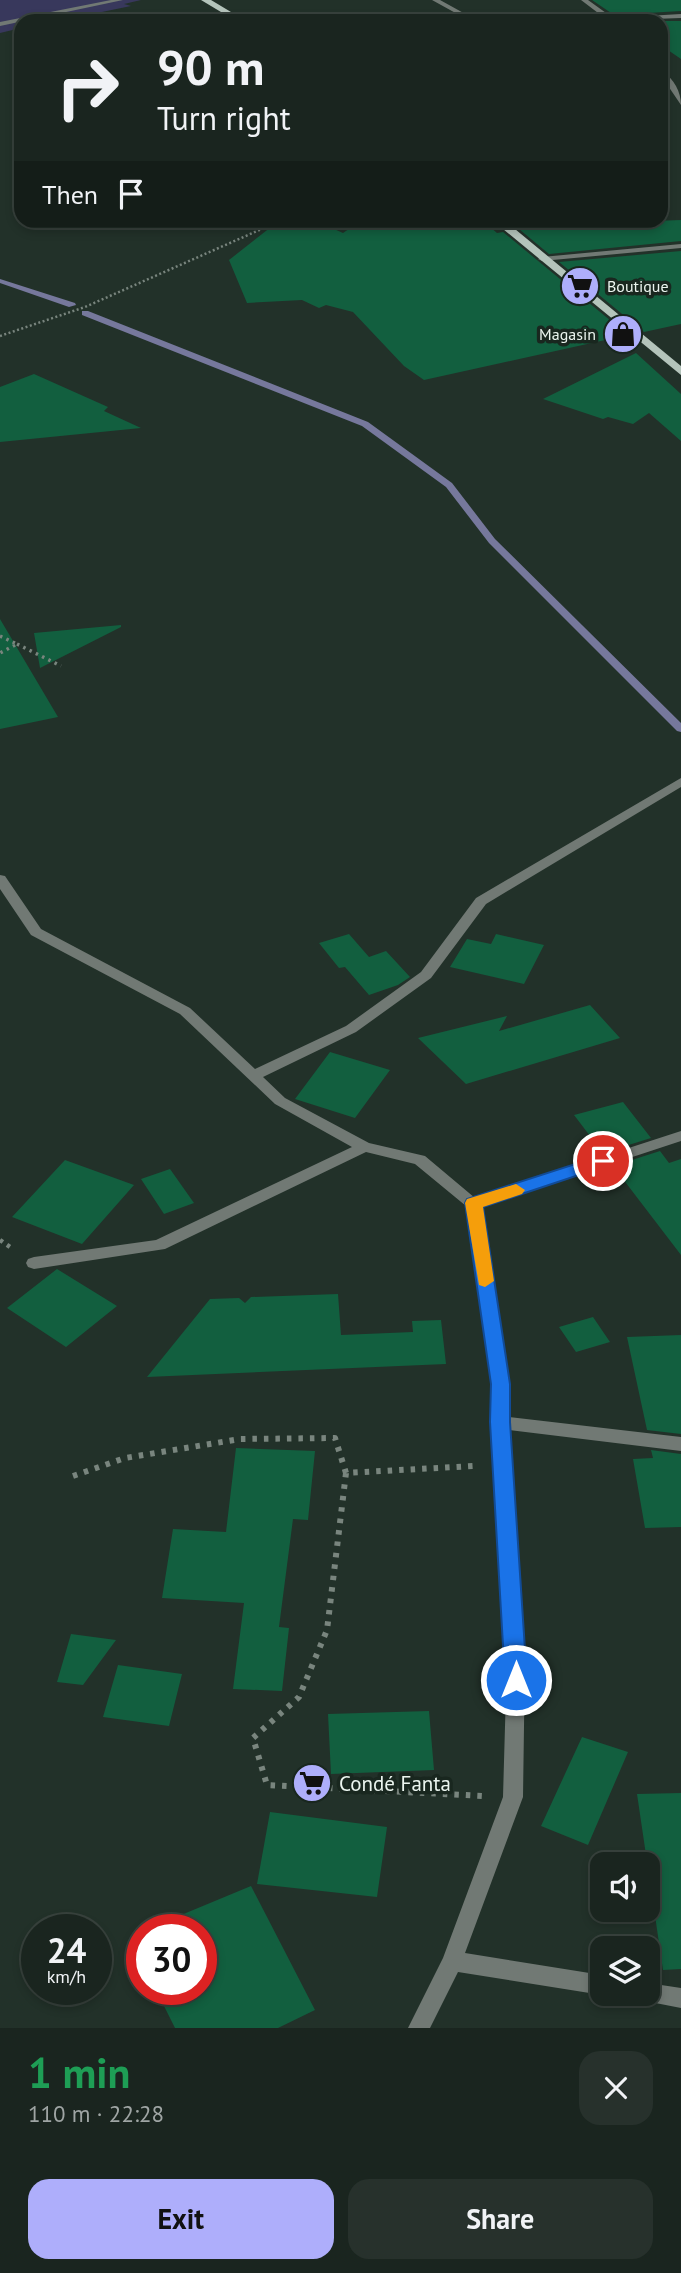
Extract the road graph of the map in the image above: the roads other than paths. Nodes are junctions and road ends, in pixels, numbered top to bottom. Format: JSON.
{"nodes":[{"id":1,"x":120,"y":0,"type":"edge"},
{"id":2,"x":205,"y":0,"type":"edge"},
{"id":3,"x":435,"y":0,"type":"edge"},
{"id":4,"x":584,"y":0,"type":"edge"},
{"id":5,"x":50,"y":14,"type":"edge"},
{"id":6,"x":230,"y":14,"type":"edge"},
{"id":7,"x":462,"y":14,"type":"edge"},
{"id":8,"x":603,"y":14,"type":"edge"},
{"id":9,"x":668,"y":81,"type":"edge"},
{"id":10,"x":681,"y":103,"type":"edge"},
{"id":11,"x":506,"y":228,"type":"edge"},
{"id":12,"x":681,"y":246,"type":"edge"},
{"id":13,"x":542,"y":259,"type":"junction"},
{"id":14,"x":681,"y":372,"type":"edge"},
{"id":15,"x":681,"y":782,"type":"edge"},
{"id":16,"x":0,"y":879,"type":"edge"},
{"id":17,"x":253,"y":1076,"type":"junction"},
{"id":18,"x":681,"y":1136,"type":"edge"},
{"id":19,"x":364,"y":1147,"type":"junction"},
{"id":20,"x":473,"y":1203,"type":"junction"},
{"id":21,"x":34,"y":1263,"type":"dead end"},
{"id":22,"x":500,"y":1422,"type":"junction"},
{"id":23,"x":681,"y":1444,"type":"edge"},
{"id":24,"x":452,"y":1961,"type":"junction"},
{"id":25,"x":590,"y":1983,"type":"edge"},
{"id":26,"x":660,"y":1995,"type":"edge"},
{"id":27,"x":681,"y":1998,"type":"edge"},
{"id":28,"x":419,"y":2028,"type":"edge"}],
"edges":[{"from":1,"to":5,"type":"street"},
{"from":2,"to":6,"type":"main road"},
{"from":3,"to":7,"type":"street"},
{"from":4,"to":8,"type":"street"},
{"from":9,"to":10,"type":"street"},
{"from":11,"to":13,"type":"main road"},
{"from":12,"to":13,"type":"street"},
{"from":13,"to":14,"type":"main road"},
{"from":15,"to":17,"type":"street"},
{"from":16,"to":17,"type":"street"},
{"from":17,"to":19,"type":"street"},
{"from":18,"to":20,"type":"street"},
{"from":19,"to":20,"type":"street"},
{"from":19,"to":21,"type":"street"},
{"from":20,"to":22,"type":"street"},
{"from":22,"to":23,"type":"street"},
{"from":22,"to":24,"type":"street"},
{"from":24,"to":25,"type":"street"},
{"from":24,"to":28,"type":"street"},
{"from":26,"to":27,"type":"street"}]}
